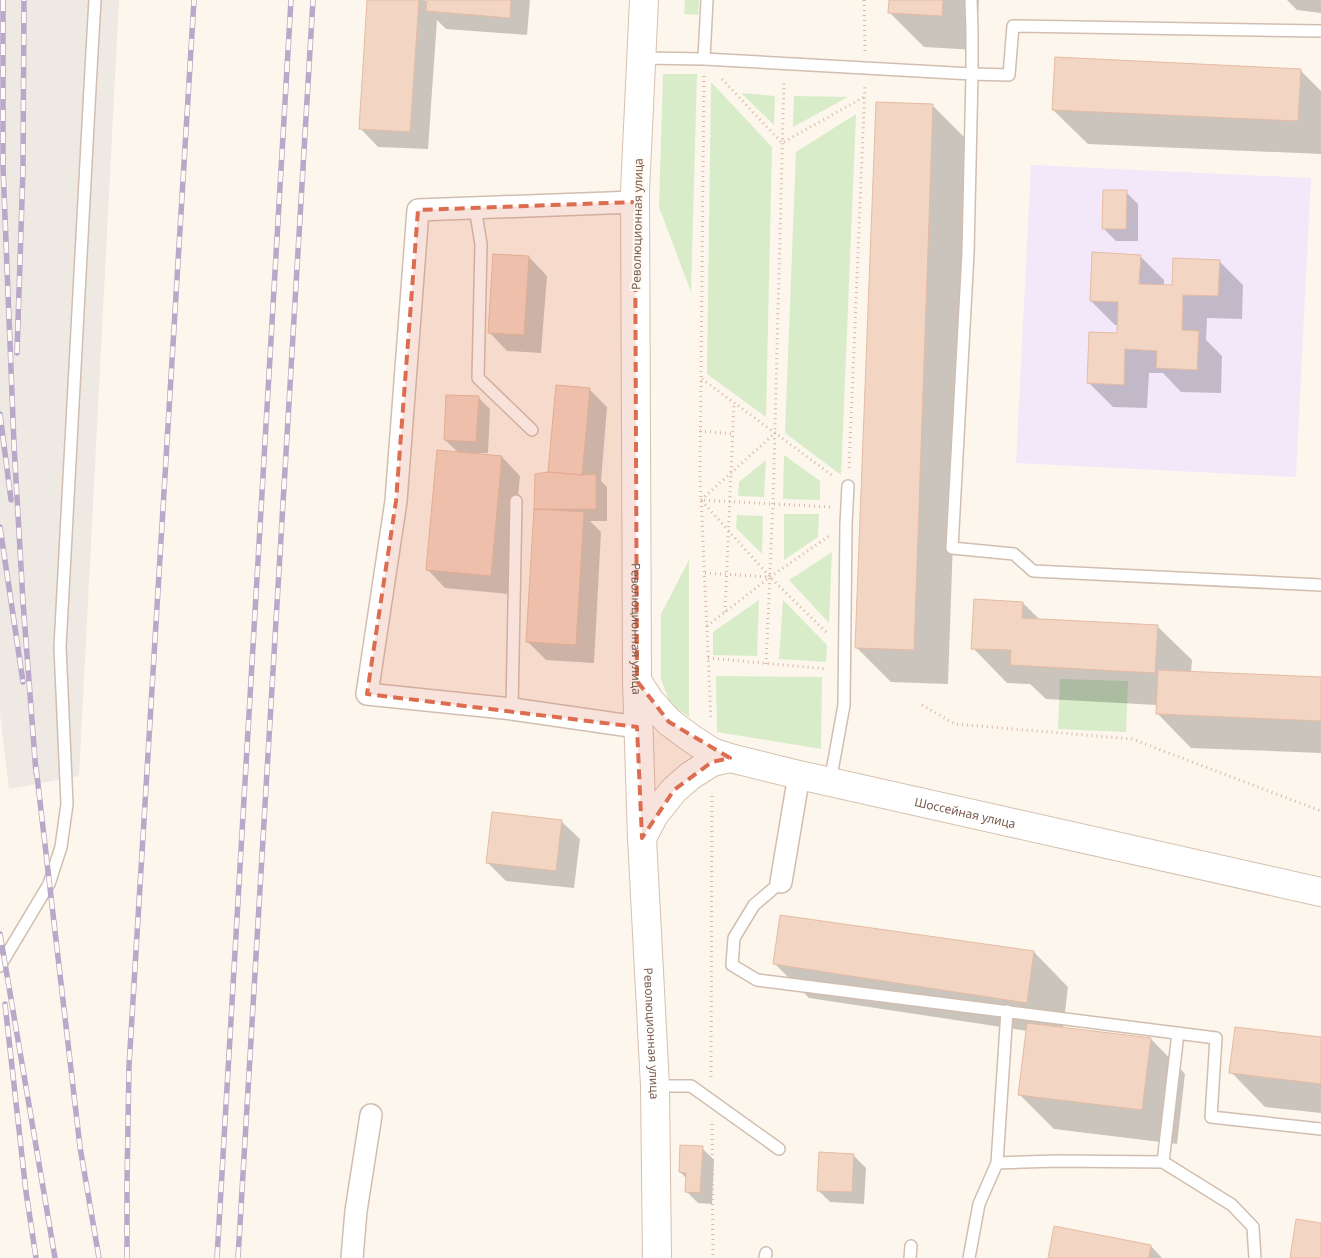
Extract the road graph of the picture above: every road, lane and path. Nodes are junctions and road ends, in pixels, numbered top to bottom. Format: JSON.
{"nodes":[{"id":1,"x":96,"y":0,"type":"edge"},
{"id":2,"x":644,"y":0,"type":"edge"},
{"id":3,"x":707,"y":0,"type":"edge"},
{"id":4,"x":864,"y":0,"type":"edge"},
{"id":5,"x":970,"y":0,"type":"edge"},
{"id":6,"x":1321,"y":31,"type":"edge"},
{"id":7,"x":642,"y":58,"type":"junction"},
{"id":8,"x":704,"y":59,"type":"junction"},
{"id":9,"x":785,"y":64,"type":"junction"},
{"id":10,"x":866,"y":68,"type":"junction"},
{"id":11,"x":972,"y":74,"type":"junction"},
{"id":12,"x":864,"y":97,"type":"junction"},
{"id":13,"x":782,"y":143,"type":"junction"},
{"id":14,"x":635,"y":202,"type":"junction"},
{"id":15,"x":475,"y":208,"type":"junction"},
{"id":16,"x":701,"y":379,"type":"junction"},
{"id":17,"x":734,"y":403,"type":"junction"},
{"id":18,"x":532,"y":430,"type":"dead end"},
{"id":19,"x":700,"y":431,"type":"junction"},
{"id":20,"x":775,"y":433,"type":"junction"},
{"id":21,"x":733,"y":434,"type":"junction"},
{"id":22,"x":731,"y":473,"type":"junction"},
{"id":23,"x":848,"y":486,"type":"junction"},
{"id":24,"x":701,"y":500,"type":"junction"},
{"id":25,"x":516,"y":501,"type":"dead end"},
{"id":26,"x":730,"y":502,"type":"junction"},
{"id":27,"x":773,"y":503,"type":"junction"},
{"id":28,"x":847,"y":508,"type":"junction"},
{"id":29,"x":846,"y":524,"type":"junction"},
{"id":30,"x":729,"y":531,"type":"junction"},
{"id":31,"x":704,"y":573,"type":"junction"},
{"id":32,"x":727,"y":574,"type":"junction"},
{"id":33,"x":770,"y":577,"type":"junction"},
{"id":34,"x":1321,"y":585,"type":"edge"},
{"id":35,"x":726,"y":612,"type":"junction"},
{"id":36,"x":707,"y":626,"type":"junction"},
{"id":37,"x":844,"y":650,"type":"junction"},
{"id":38,"x":708,"y":658,"type":"junction"},
{"id":39,"x":766,"y":664,"type":"junction"},
{"id":40,"x":844,"y":671,"type":"junction"},
{"id":41,"x":637,"y":681,"type":"junction"},
{"id":42,"x":922,"y":705,"type":"dead end"},
{"id":43,"x":512,"y":709,"type":"junction"},
{"id":44,"x":638,"y":726,"type":"junction"},
{"id":45,"x":718,"y":757,"type":"junction"},
{"id":46,"x":798,"y":775,"type":"junction"},
{"id":47,"x":830,"y":782,"type":"junction"},
{"id":48,"x":1321,"y":810,"type":"edge"},
{"id":49,"x":642,"y":838,"type":"junction"},
{"id":50,"x":781,"y":882,"type":"joint"},
{"id":51,"x":1321,"y":892,"type":"edge"},
{"id":52,"x":0,"y":966,"type":"edge"},
{"id":53,"x":1007,"y":1011,"type":"junction"},
{"id":54,"x":1178,"y":1033,"type":"junction"},
{"id":55,"x":655,"y":1086,"type":"junction"},
{"id":56,"x":712,"y":1100,"type":"junction"},
{"id":57,"x":371,"y":1115,"type":"dead end"},
{"id":58,"x":1321,"y":1129,"type":"edge"},
{"id":59,"x":779,"y":1149,"type":"dead end"},
{"id":60,"x":1163,"y":1162,"type":"junction"},
{"id":61,"x":997,"y":1163,"type":"junction"},
{"id":62,"x":911,"y":1246,"type":"dead end"},
{"id":63,"x":352,"y":1258,"type":"edge"},
{"id":64,"x":657,"y":1258,"type":"edge"},
{"id":65,"x":714,"y":1258,"type":"edge"},
{"id":66,"x":910,"y":1258,"type":"edge"},
{"id":67,"x":969,"y":1258,"type":"edge"},
{"id":68,"x":1255,"y":1258,"type":"edge"}],
"edges":[{"from":1,"to":52,"type":"lane"},
{"from":2,"to":7,"type":"main road","name":"Революционная улица"},
{"from":3,"to":8,"type":"lane"},
{"from":4,"to":10,"type":"path"},
{"from":5,"to":11,"type":"lane"},
{"from":6,"to":11,"type":"lane"},
{"from":7,"to":8,"type":"lane"},
{"from":7,"to":14,"type":"main road","name":"Революционная улица"},
{"from":8,"to":9,"type":"lane"},
{"from":8,"to":13,"type":"path"},
{"from":8,"to":16,"type":"path"},
{"from":9,"to":10,"type":"lane"},
{"from":9,"to":13,"type":"path"},
{"from":10,"to":11,"type":"lane"},
{"from":10,"to":12,"type":"path"},
{"from":11,"to":34,"type":"lane"},
{"from":12,"to":13,"type":"path"},
{"from":12,"to":23,"type":"path"},
{"from":13,"to":20,"type":"path"},
{"from":14,"to":15,"type":"street"},
{"from":14,"to":41,"type":"main road","name":"Революционная улица"},
{"from":15,"to":18,"type":"lane"},
{"from":15,"to":43,"type":"street"},
{"from":16,"to":17,"type":"path"},
{"from":16,"to":19,"type":"path"},
{"from":17,"to":20,"type":"path"},
{"from":17,"to":21,"type":"path"},
{"from":19,"to":21,"type":"path"},
{"from":19,"to":24,"type":"path"},
{"from":20,"to":22,"type":"path"},
{"from":20,"to":23,"type":"path"},
{"from":20,"to":27,"type":"path"},
{"from":21,"to":22,"type":"path"},
{"from":22,"to":24,"type":"path"},
{"from":22,"to":26,"type":"path"},
{"from":23,"to":28,"type":"lane"},
{"from":24,"to":26,"type":"path"},
{"from":24,"to":30,"type":"path"},
{"from":24,"to":31,"type":"path"},
{"from":25,"to":43,"type":"lane"},
{"from":26,"to":27,"type":"path"},
{"from":26,"to":30,"type":"path"},
{"from":27,"to":28,"type":"path"},
{"from":27,"to":33,"type":"path"},
{"from":28,"to":29,"type":"lane"},
{"from":29,"to":33,"type":"path"},
{"from":29,"to":37,"type":"lane"},
{"from":30,"to":32,"type":"path"},
{"from":30,"to":33,"type":"path"},
{"from":31,"to":32,"type":"path"},
{"from":31,"to":36,"type":"path"},
{"from":32,"to":33,"type":"path"},
{"from":32,"to":35,"type":"path"},
{"from":33,"to":35,"type":"path"},
{"from":33,"to":37,"type":"path"},
{"from":33,"to":39,"type":"path"},
{"from":35,"to":36,"type":"path"},
{"from":36,"to":38,"type":"path"},
{"from":37,"to":40,"type":"lane"},
{"from":38,"to":39,"type":"path"},
{"from":38,"to":45,"type":"path"},
{"from":39,"to":40,"type":"path"},
{"from":40,"to":47,"type":"lane"},
{"from":41,"to":44,"type":"main road","name":"Революционная улица"},
{"from":41,"to":45,"type":"main road","name":"Шоссейная улица"},
{"from":42,"to":48,"type":"path"},
{"from":43,"to":44,"type":"street"},
{"from":44,"to":49,"type":"main road","name":"Революционная улица"},
{"from":45,"to":46,"type":"main road","name":"Шоссейная улица"},
{"from":45,"to":49,"type":"main road"},
{"from":45,"to":56,"type":"path"},
{"from":46,"to":47,"type":"main road","name":"Шоссейная улица"},
{"from":46,"to":50,"type":"street"},
{"from":47,"to":51,"type":"main road","name":"Шоссейная улица"},
{"from":49,"to":55,"type":"main road","name":"Революционная улица"},
{"from":50,"to":53,"type":"lane"},
{"from":53,"to":54,"type":"lane"},
{"from":53,"to":61,"type":"lane"},
{"from":54,"to":58,"type":"lane"},
{"from":54,"to":60,"type":"lane"},
{"from":55,"to":56,"type":"lane"},
{"from":55,"to":64,"type":"main road","name":"Революционная улица"},
{"from":56,"to":59,"type":"lane"},
{"from":56,"to":65,"type":"path"},
{"from":57,"to":63,"type":"street"},
{"from":60,"to":61,"type":"lane"},
{"from":60,"to":68,"type":"lane"},
{"from":61,"to":67,"type":"lane"},
{"from":62,"to":66,"type":"lane"}]}
